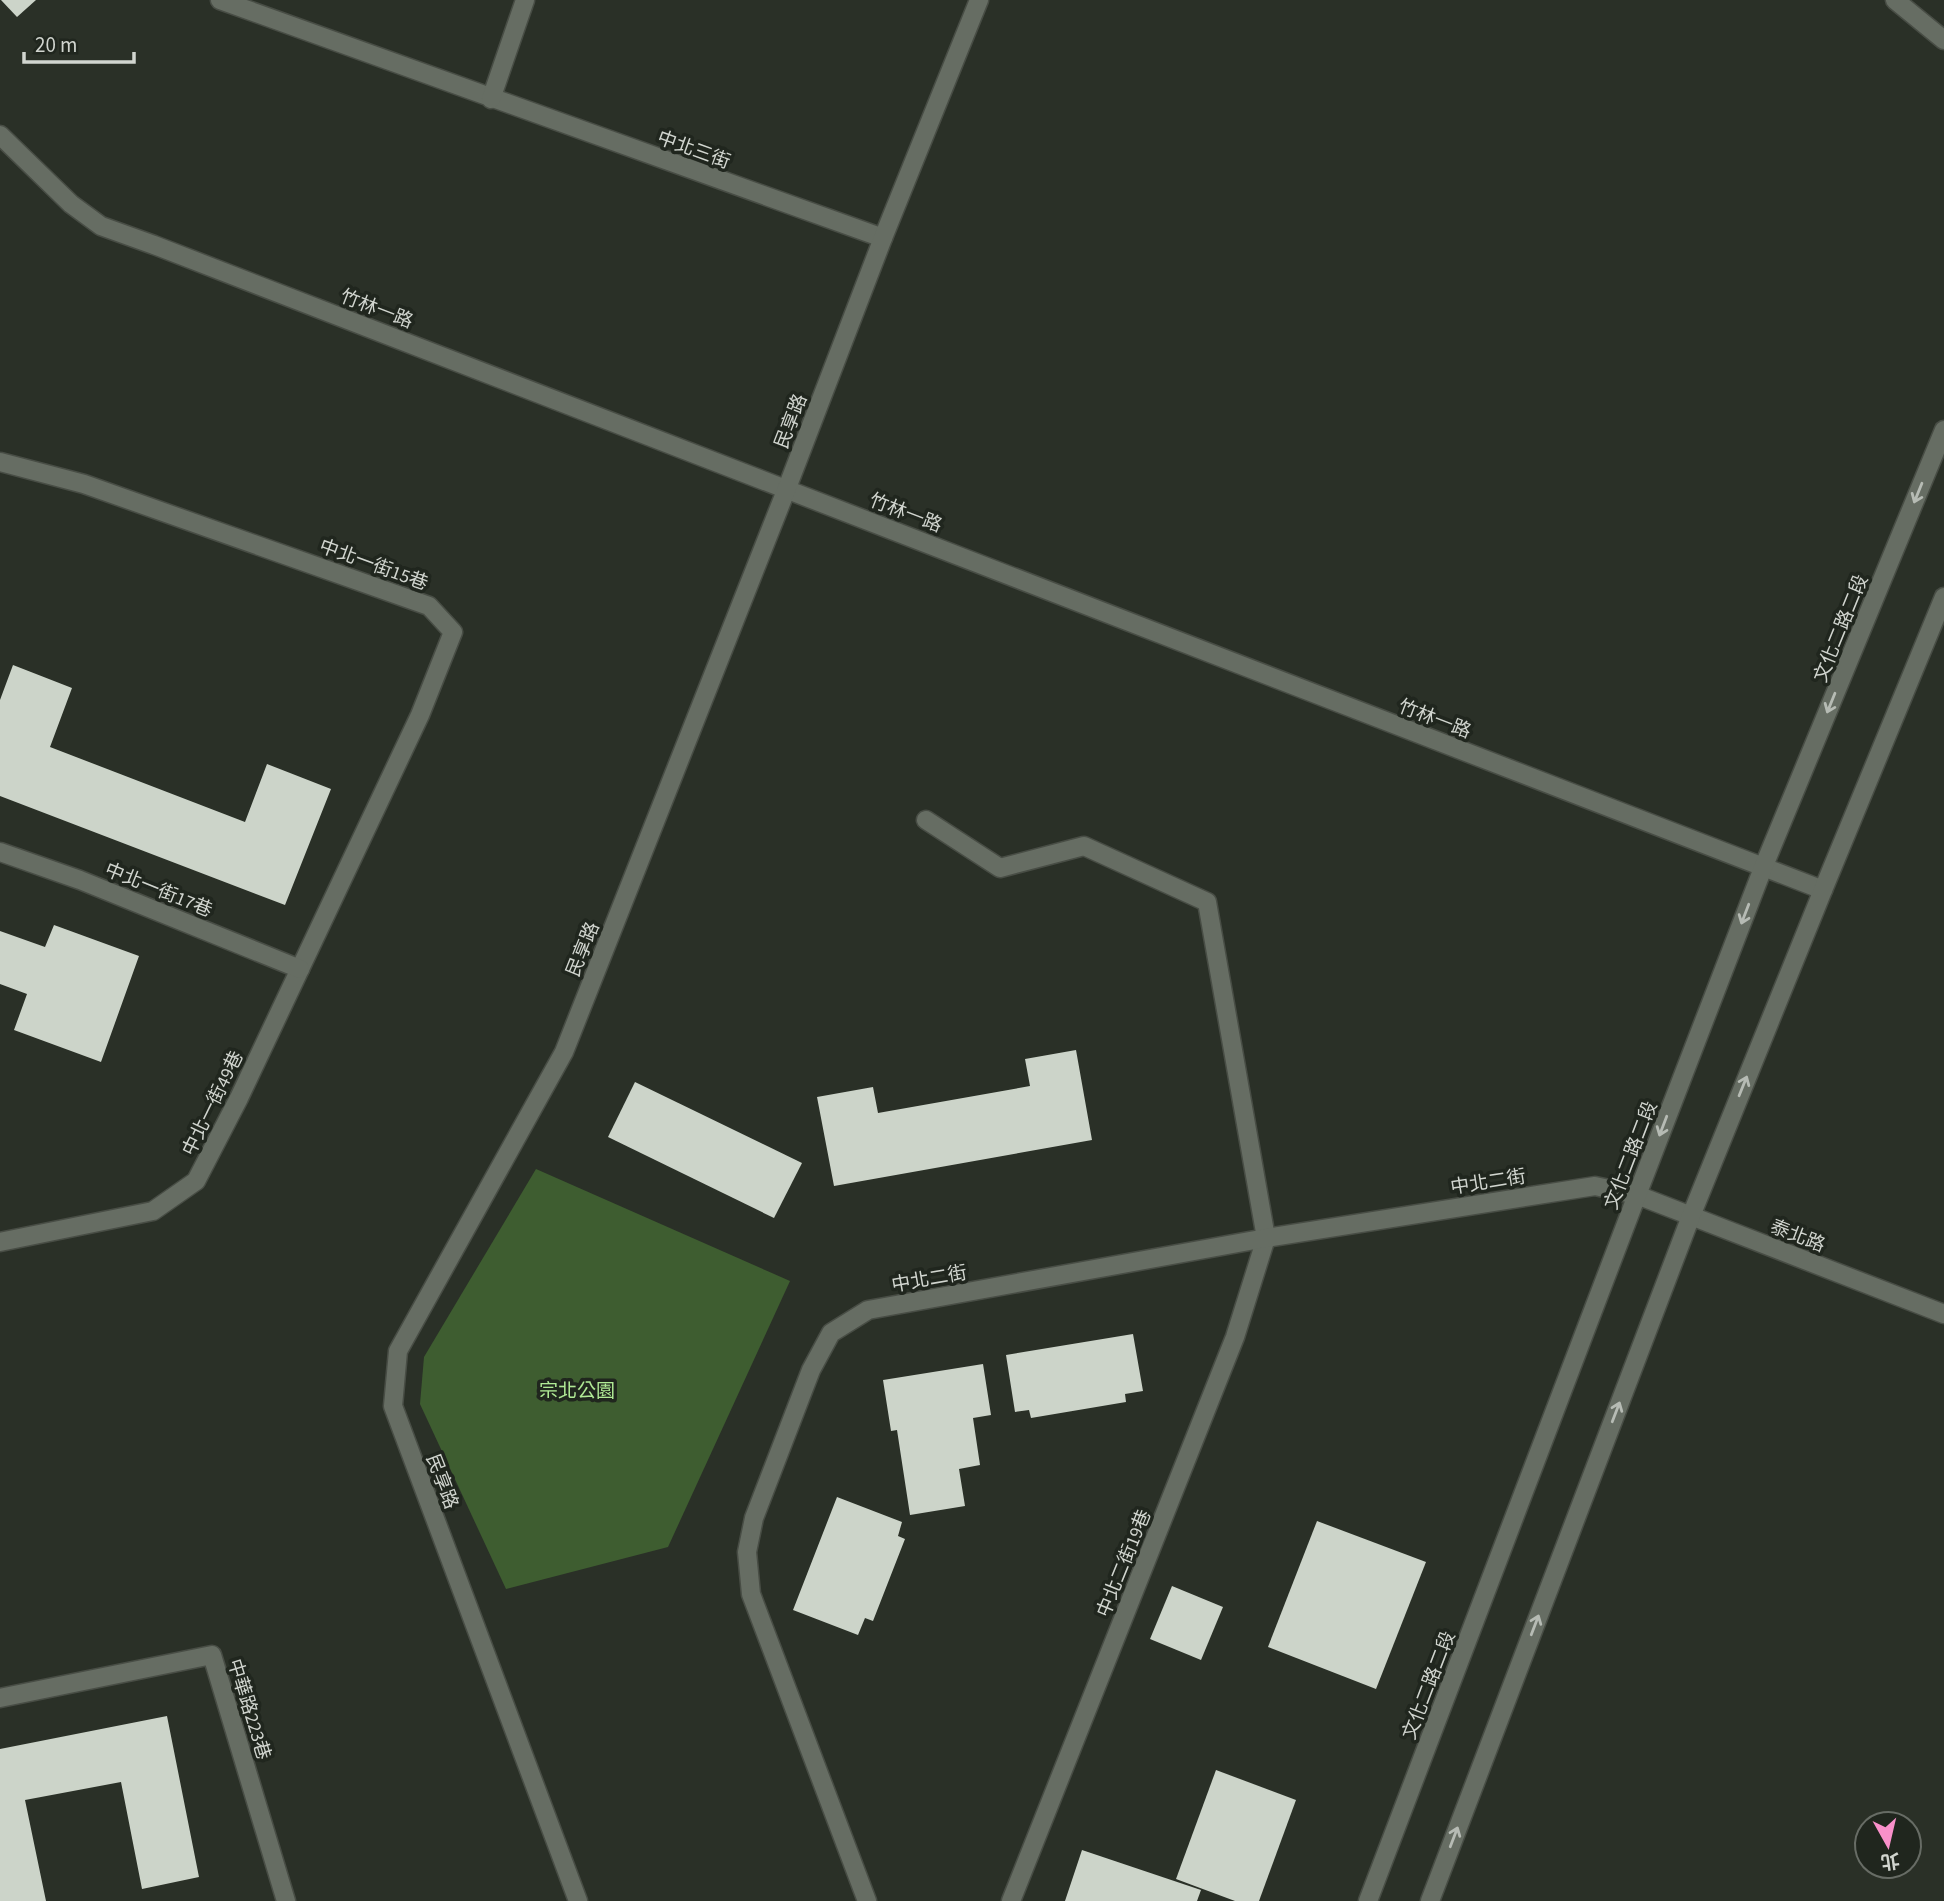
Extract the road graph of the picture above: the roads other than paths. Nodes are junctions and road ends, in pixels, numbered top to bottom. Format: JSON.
{"nodes":[{"id":1,"x":220,"y":0,"type":"edge"},
{"id":2,"x":525,"y":0,"type":"edge"},
{"id":3,"x":979,"y":0,"type":"edge"},
{"id":4,"x":1895,"y":0,"type":"edge"},
{"id":5,"x":1944,"y":40,"type":"edge"},
{"id":6,"x":492,"y":99,"type":"junction"},
{"id":7,"x":0,"y":135,"type":"edge"},
{"id":8,"x":883,"y":238,"type":"junction"},
{"id":9,"x":1944,"y":430,"type":"edge"},
{"id":10,"x":0,"y":462,"type":"edge"},
{"id":11,"x":786,"y":488,"type":"junction"},
{"id":12,"x":1944,"y":597,"type":"edge"},
{"id":13,"x":926,"y":820,"type":"dead end"},
{"id":14,"x":0,"y":852,"type":"edge"},
{"id":15,"x":1763,"y":868,"type":"junction"},
{"id":16,"x":1823,"y":890,"type":"junction"},
{"id":17,"x":300,"y":969,"type":"junction"},
{"id":18,"x":1637,"y":1195,"type":"junction"},
{"id":19,"x":1691,"y":1216,"type":"junction"},
{"id":20,"x":1266,"y":1238,"type":"junction"},
{"id":21,"x":0,"y":1242,"type":"edge"},
{"id":22,"x":1944,"y":1314,"type":"edge"},
{"id":23,"x":0,"y":1698,"type":"edge"},
{"id":24,"x":286,"y":1901,"type":"edge"},
{"id":25,"x":578,"y":1901,"type":"edge"},
{"id":26,"x":867,"y":1901,"type":"edge"},
{"id":27,"x":1011,"y":1901,"type":"edge"},
{"id":28,"x":1368,"y":1901,"type":"edge"},
{"id":29,"x":1430,"y":1901,"type":"edge"}],
"edges":[{"from":1,"to":6,"type":"street","name":"中北三街"},
{"from":2,"to":6,"type":"street"},
{"from":3,"to":8,"type":"street","name":"民享路"},
{"from":4,"to":5,"type":"street"},
{"from":6,"to":8,"type":"street","name":"中北三街"},
{"from":7,"to":11,"type":"street","name":"竹林一路"},
{"from":8,"to":11,"type":"street","name":"民享路"},
{"from":9,"to":15,"type":"street","name":"文化二路二段","one_way":true},
{"from":10,"to":17,"type":"street","name":"中北一街15巷"},
{"from":11,"to":15,"type":"street","name":"竹林一路"},
{"from":11,"to":25,"type":"street","name":"民享路"},
{"from":12,"to":16,"type":"street"},
{"from":13,"to":20,"type":"street"},
{"from":14,"to":17,"type":"street","name":"中北一街17巷"},
{"from":15,"to":16,"type":"street","name":"竹林一路"},
{"from":15,"to":18,"type":"street","name":"文化二路二段","one_way":true},
{"from":19,"to":16,"type":"street","one_way":true},
{"from":17,"to":21,"type":"street","name":"中北一街49巷"},
{"from":18,"to":19,"type":"street","name":"泰北路"},
{"from":18,"to":20,"type":"street","name":"中北二街"},
{"from":18,"to":28,"type":"street","name":"文化二路二段"},
{"from":19,"to":22,"type":"street","name":"泰北路"},
{"from":29,"to":19,"type":"street","one_way":true},
{"from":20,"to":26,"type":"street","name":"中北二街"},
{"from":20,"to":27,"type":"street","name":"中北二街19巷"},
{"from":23,"to":24,"type":"street","name":"中華路223巷"}]}
